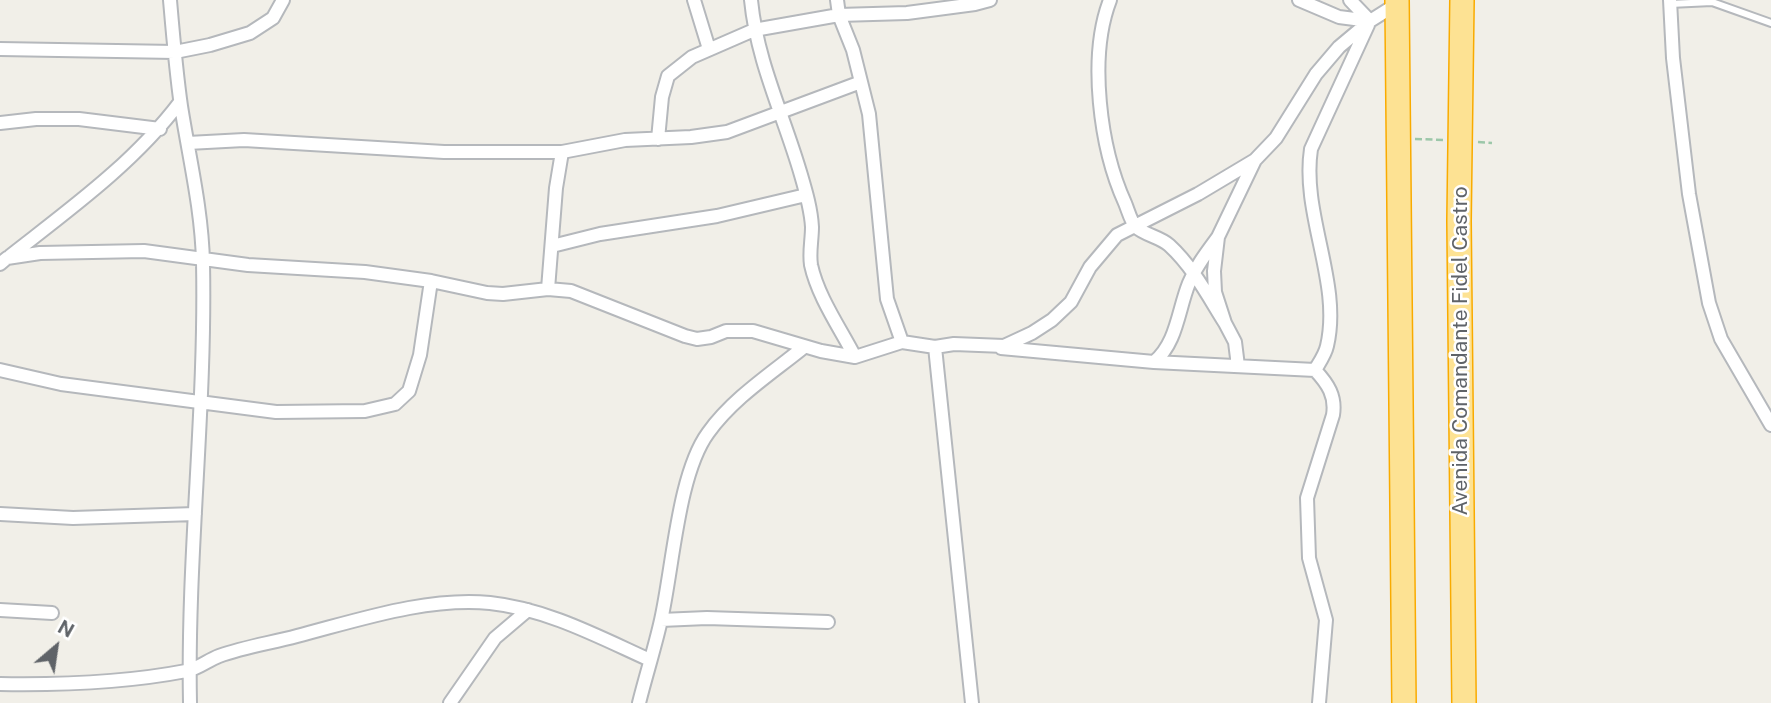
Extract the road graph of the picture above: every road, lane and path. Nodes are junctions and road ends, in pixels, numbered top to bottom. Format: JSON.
{"nodes":[{"id":1,"x":170,"y":0,"type":"edge"},
{"id":2,"x":283,"y":0,"type":"edge"},
{"id":3,"x":694,"y":0,"type":"edge"},
{"id":4,"x":751,"y":0,"type":"edge"},
{"id":5,"x":837,"y":0,"type":"edge"},
{"id":6,"x":990,"y":0,"type":"edge"},
{"id":7,"x":1097,"y":0,"type":"edge"},
{"id":8,"x":1110,"y":0,"type":"edge"},
{"id":9,"x":1299,"y":0,"type":"edge"},
{"id":10,"x":1350,"y":0,"type":"edge"},
{"id":11,"x":1462,"y":0,"type":"edge"},
{"id":12,"x":1397,"y":2,"type":"edge"},
{"id":13,"x":1670,"y":2,"type":"edge"},
{"id":14,"x":1105,"y":13,"type":"junction"},
{"id":15,"x":839,"y":15,"type":"junction"},
{"id":16,"x":1370,"y":21,"type":"junction"},
{"id":17,"x":1771,"y":23,"type":"edge"},
{"id":18,"x":754,"y":30,"type":"junction"},
{"id":19,"x":0,"y":49,"type":"edge"},
{"id":20,"x":709,"y":49,"type":"junction"},
{"id":21,"x":175,"y":52,"type":"junction"},
{"id":22,"x":861,"y":82,"type":"junction"},
{"id":23,"x":180,"y":102,"type":"junction"},
{"id":24,"x":779,"y":112,"type":"junction"},
{"id":25,"x":0,"y":124,"type":"edge"},
{"id":26,"x":160,"y":129,"type":"junction"},
{"id":27,"x":658,"y":139,"type":"junction"},
{"id":28,"x":1415,"y":139,"type":"dead end"},
{"id":29,"x":1454,"y":141,"type":"dead end"},
{"id":30,"x":1466,"y":142,"type":"dead end"},
{"id":31,"x":188,"y":143,"type":"junction"},
{"id":32,"x":1492,"y":143,"type":"dead end"},
{"id":33,"x":562,"y":152,"type":"junction"},
{"id":34,"x":1255,"y":160,"type":"junction"},
{"id":35,"x":806,"y":195,"type":"junction"},
{"id":36,"x":1136,"y":227,"type":"junction"},
{"id":37,"x":1218,"y":237,"type":"junction"},
{"id":38,"x":552,"y":246,"type":"junction"},
{"id":39,"x":203,"y":260,"type":"junction"},
{"id":40,"x":3,"y":261,"type":"edge"},
{"id":41,"x":1194,"y":272,"type":"junction"},
{"id":42,"x":430,"y":281,"type":"junction"},
{"id":43,"x":548,"y":289,"type":"junction"},
{"id":44,"x":1225,"y":323,"type":"junction"},
{"id":45,"x":902,"y":342,"type":"junction"},
{"id":46,"x":954,"y":344,"type":"junction"},
{"id":47,"x":935,"y":346,"type":"junction"},
{"id":48,"x":804,"y":347,"type":"junction"},
{"id":49,"x":855,"y":357,"type":"junction"},
{"id":50,"x":1154,"y":362,"type":"junction"},
{"id":51,"x":1238,"y":366,"type":"junction"},
{"id":52,"x":0,"y":369,"type":"edge"},
{"id":53,"x":1315,"y":370,"type":"junction"},
{"id":54,"x":202,"y":401,"type":"junction"},
{"id":55,"x":1771,"y":425,"type":"edge"},
{"id":56,"x":0,"y":514,"type":"edge"},
{"id":57,"x":195,"y":514,"type":"junction"},
{"id":58,"x":0,"y":610,"type":"edge"},
{"id":59,"x":528,"y":610,"type":"junction"},
{"id":60,"x":52,"y":613,"type":"dead end"},
{"id":61,"x":661,"y":620,"type":"junction"},
{"id":62,"x":828,"y":622,"type":"dead end"},
{"id":63,"x":650,"y":660,"type":"junction"},
{"id":64,"x":189,"y":671,"type":"junction"},
{"id":65,"x":0,"y":684,"type":"edge"},
{"id":66,"x":190,"y":703,"type":"edge"},
{"id":67,"x":450,"y":703,"type":"edge"},
{"id":68,"x":639,"y":703,"type":"edge"},
{"id":69,"x":972,"y":703,"type":"edge"},
{"id":70,"x":1319,"y":703,"type":"edge"},
{"id":71,"x":1404,"y":703,"type":"edge"},
{"id":72,"x":1464,"y":703,"type":"edge"}],
"edges":[{"from":1,"to":21,"type":"street"},
{"from":2,"to":21,"type":"street"},
{"from":3,"to":20,"type":"street"},
{"from":4,"to":18,"type":"street"},
{"from":5,"to":15,"type":"street"},
{"from":6,"to":15,"type":"street"},
{"from":7,"to":14,"type":"street"},
{"from":8,"to":14,"type":"street"},
{"from":9,"to":16,"type":"street"},
{"from":10,"to":16,"type":"street"},
{"from":11,"to":72,"type":"highway","name":"Avenida Comandante Fidel Castro"},
{"from":12,"to":16,"type":"street"},
{"from":12,"to":71,"type":"highway"},
{"from":13,"to":17,"type":"lane"},
{"from":13,"to":55,"type":"street"},
{"from":14,"to":36,"type":"street"},
{"from":15,"to":18,"type":"street"},
{"from":15,"to":22,"type":"street"},
{"from":16,"to":34,"type":"street"},
{"from":16,"to":53,"type":"street"},
{"from":18,"to":20,"type":"street"},
{"from":18,"to":24,"type":"street"},
{"from":19,"to":21,"type":"street"},
{"from":20,"to":27,"type":"street"},
{"from":21,"to":23,"type":"street"},
{"from":22,"to":24,"type":"street"},
{"from":22,"to":45,"type":"street"},
{"from":23,"to":26,"type":"street"},
{"from":23,"to":31,"type":"street"},
{"from":24,"to":27,"type":"street"},
{"from":24,"to":35,"type":"street"},
{"from":25,"to":26,"type":"street"},
{"from":26,"to":40,"type":"street"},
{"from":27,"to":33,"type":"street"},
{"from":28,"to":29,"type":"path"},
{"from":30,"to":32,"type":"path"},
{"from":31,"to":33,"type":"street"},
{"from":31,"to":39,"type":"street"},
{"from":33,"to":38,"type":"street"},
{"from":34,"to":36,"type":"street"},
{"from":34,"to":37,"type":"street"},
{"from":35,"to":38,"type":"street"},
{"from":35,"to":49,"type":"street"},
{"from":36,"to":41,"type":"street"},
{"from":36,"to":46,"type":"street"},
{"from":37,"to":41,"type":"street"},
{"from":37,"to":44,"type":"street"},
{"from":38,"to":43,"type":"street"},
{"from":39,"to":40,"type":"street"},
{"from":39,"to":42,"type":"street"},
{"from":39,"to":54,"type":"street"},
{"from":41,"to":44,"type":"street"},
{"from":41,"to":50,"type":"street"},
{"from":42,"to":43,"type":"street"},
{"from":42,"to":54,"type":"street"},
{"from":43,"to":48,"type":"street"},
{"from":44,"to":51,"type":"street"},
{"from":45,"to":47,"type":"street"},
{"from":45,"to":49,"type":"street"},
{"from":46,"to":47,"type":"street"},
{"from":46,"to":50,"type":"street"},
{"from":47,"to":69,"type":"street"},
{"from":48,"to":49,"type":"street"},
{"from":48,"to":61,"type":"street"},
{"from":50,"to":51,"type":"street"},
{"from":51,"to":53,"type":"street"},
{"from":52,"to":54,"type":"street"},
{"from":53,"to":70,"type":"street"},
{"from":54,"to":57,"type":"street"},
{"from":56,"to":57,"type":"street"},
{"from":57,"to":64,"type":"street"},
{"from":58,"to":60,"type":"street"},
{"from":59,"to":63,"type":"street"},
{"from":59,"to":64,"type":"street"},
{"from":59,"to":67,"type":"street"},
{"from":61,"to":62,"type":"street"},
{"from":61,"to":63,"type":"street"},
{"from":63,"to":68,"type":"street"},
{"from":64,"to":65,"type":"street"},
{"from":64,"to":66,"type":"street"}]}
